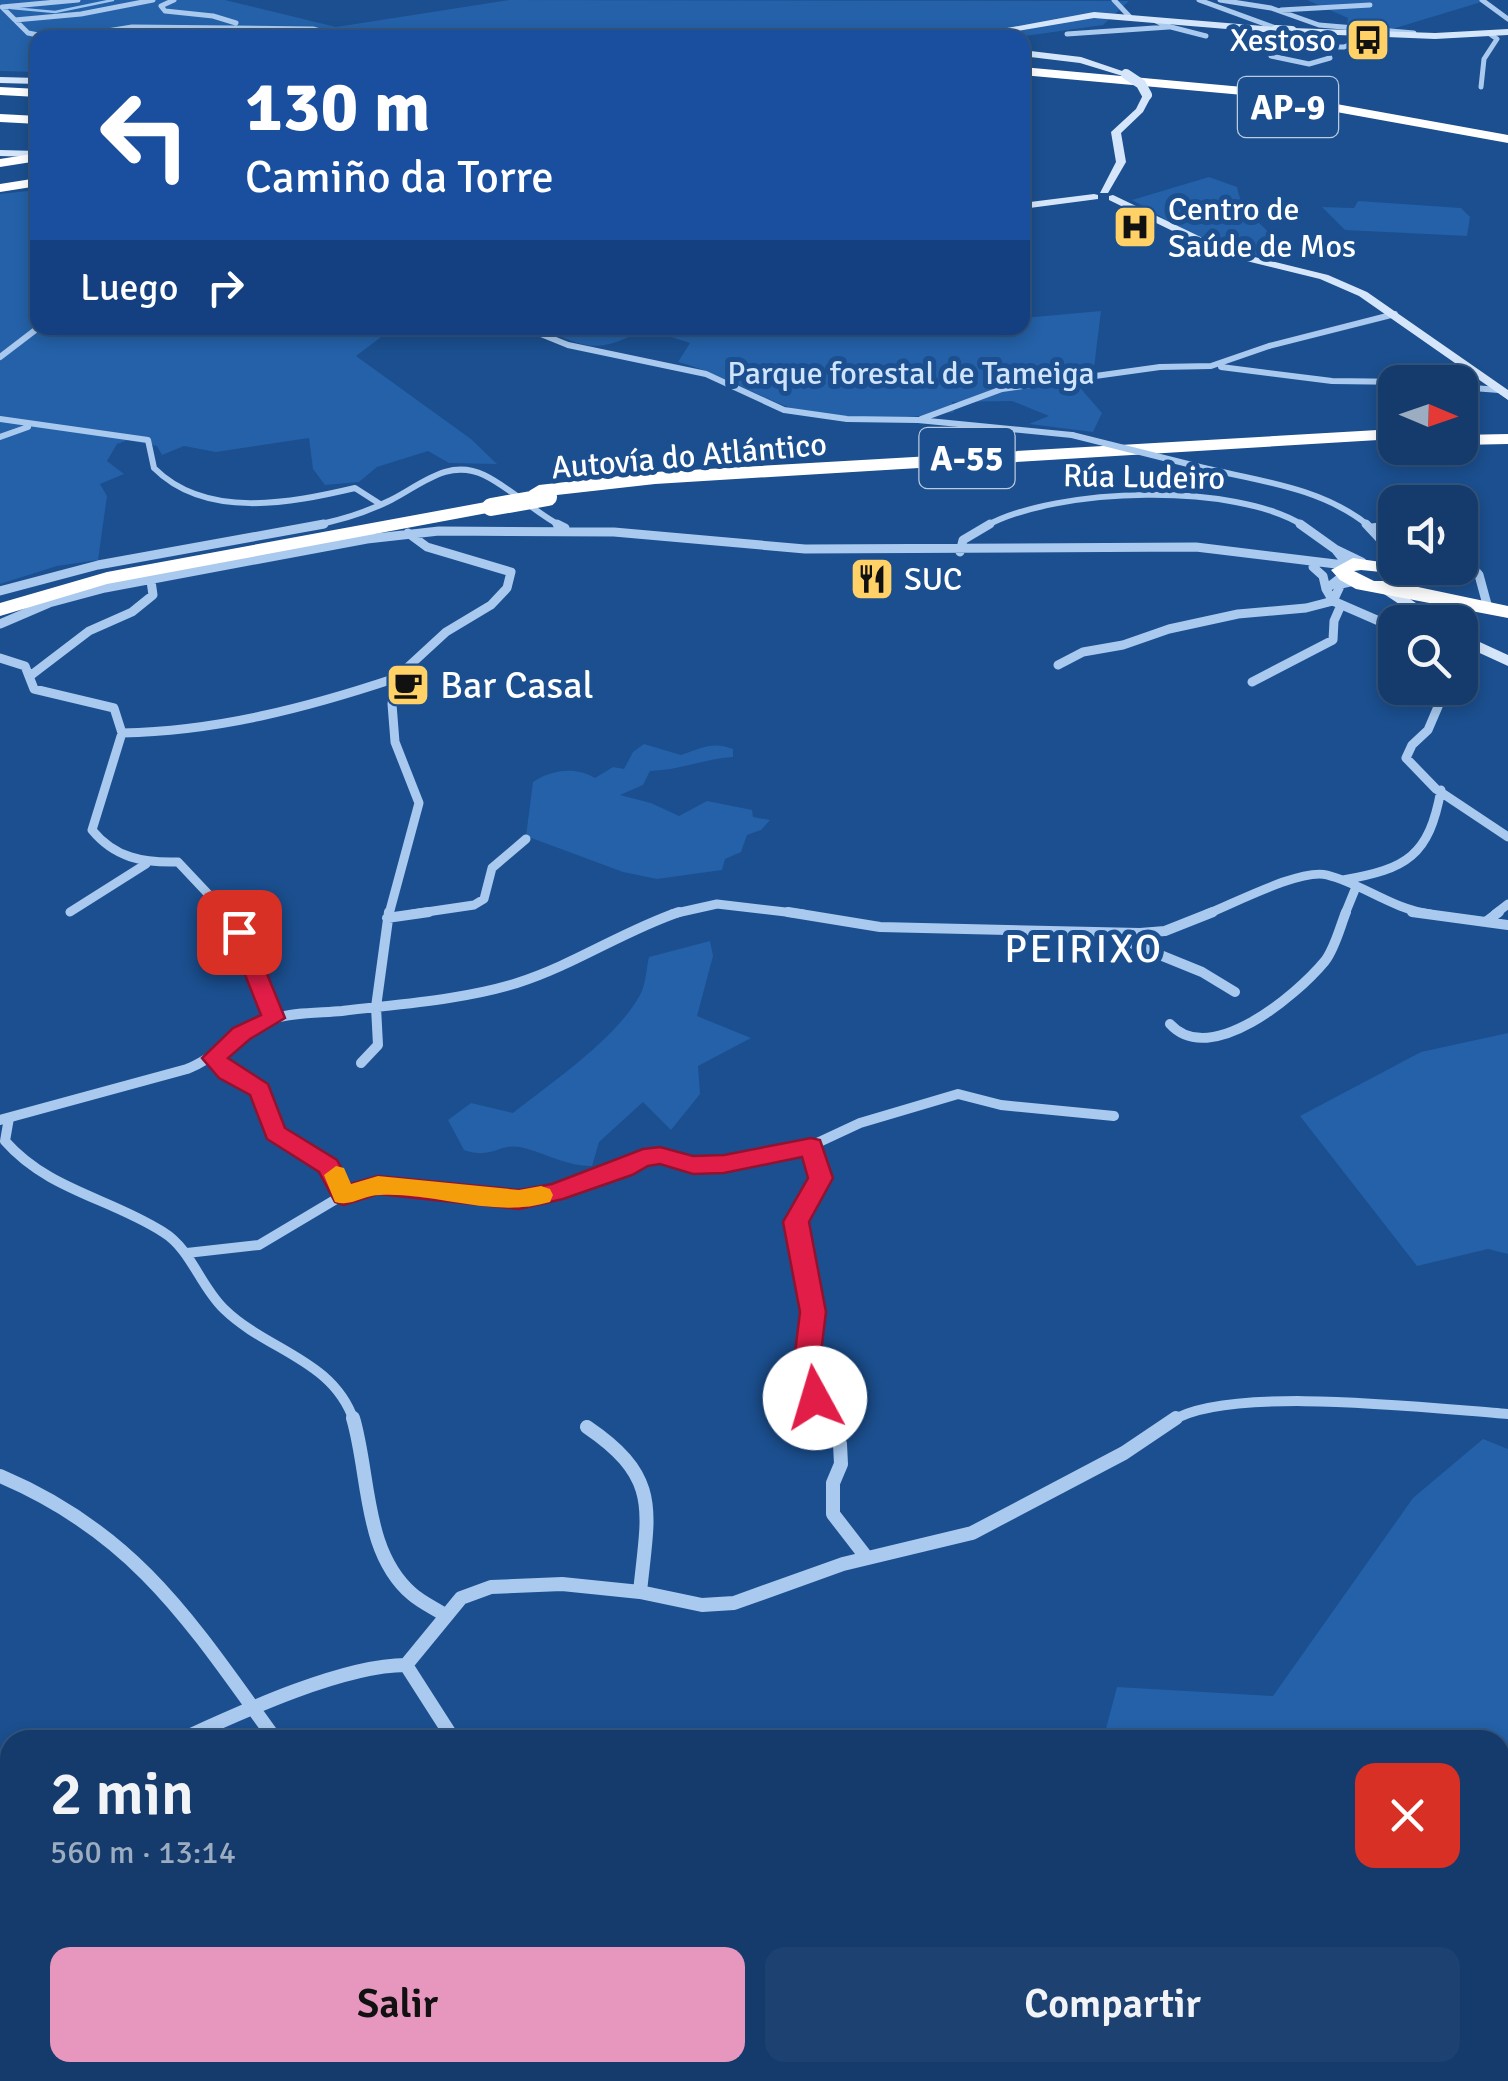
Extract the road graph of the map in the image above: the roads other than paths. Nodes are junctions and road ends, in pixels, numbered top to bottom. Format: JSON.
{"nodes":[{"id":1,"x":78,"y":0,"type":"edge"},
{"id":2,"x":153,"y":0,"type":"edge"},
{"id":3,"x":174,"y":0,"type":"edge"},
{"id":4,"x":1114,"y":0,"type":"edge"},
{"id":5,"x":1200,"y":0,"type":"edge"},
{"id":6,"x":1220,"y":0,"type":"edge"},
{"id":7,"x":1482,"y":0,"type":"edge"},
{"id":8,"x":1286,"y":1,"type":"edge"},
{"id":9,"x":1370,"y":5,"type":"dead end"},
{"id":10,"x":1275,"y":10,"type":"junction"},
{"id":11,"x":1284,"y":10,"type":"junction"},
{"id":12,"x":1250,"y":16,"type":"junction"},
{"id":13,"x":1130,"y":17,"type":"junction"},
{"id":14,"x":1508,"y":19,"type":"edge"},
{"id":15,"x":14,"y":20,"type":"junction"},
{"id":16,"x":1162,"y":24,"type":"junction"},
{"id":17,"x":1319,"y":25,"type":"junction"},
{"id":18,"x":272,"y":27,"type":"junction"},
{"id":19,"x":1232,"y":28,"type":"junction"},
{"id":20,"x":109,"y":30,"type":"edge"},
{"id":21,"x":316,"y":30,"type":"edge"},
{"id":22,"x":998,"y":30,"type":"edge"},
{"id":23,"x":1508,"y":32,"type":"edge"},
{"id":24,"x":30,"y":33,"type":"edge"},
{"id":25,"x":1067,"y":34,"type":"dead end"},
{"id":26,"x":1490,"y":34,"type":"junction"},
{"id":27,"x":1206,"y":36,"type":"dead end"},
{"id":28,"x":1363,"y":36,"type":"junction"},
{"id":29,"x":1435,"y":36,"type":"junction"},
{"id":30,"x":1324,"y":47,"type":"junction"},
{"id":31,"x":1030,"y":53,"type":"edge"},
{"id":32,"x":1270,"y":56,"type":"dead end"},
{"id":33,"x":1030,"y":73,"type":"edge"},
{"id":34,"x":0,"y":80,"type":"edge"},
{"id":35,"x":30,"y":81,"type":"edge"},
{"id":36,"x":1030,"y":84,"type":"edge"},
{"id":37,"x":1481,"y":87,"type":"dead end"},
{"id":38,"x":0,"y":91,"type":"edge"},
{"id":39,"x":30,"y":92,"type":"edge"},
{"id":40,"x":0,"y":118,"type":"edge"},
{"id":41,"x":30,"y":120,"type":"edge"},
{"id":42,"x":1508,"y":140,"type":"edge"},
{"id":43,"x":30,"y":155,"type":"edge"},
{"id":44,"x":3,"y":157,"type":"edge"},
{"id":45,"x":30,"y":183,"type":"edge"},
{"id":46,"x":0,"y":188,"type":"edge"},
{"id":47,"x":1103,"y":195,"type":"junction"},
{"id":48,"x":1030,"y":205,"type":"edge"},
{"id":49,"x":1395,"y":314,"type":"junction"},
{"id":50,"x":30,"y":334,"type":"edge"},
{"id":51,"x":542,"y":335,"type":"edge"},
{"id":52,"x":0,"y":357,"type":"edge"},
{"id":53,"x":1211,"y":366,"type":"junction"},
{"id":54,"x":1378,"y":382,"type":"edge"},
{"id":55,"x":1478,"y":389,"type":"edge"},
{"id":56,"x":1503,"y":393,"type":"edge"},
{"id":57,"x":0,"y":418,"type":"edge"},
{"id":58,"x":918,"y":420,"type":"junction"},
{"id":59,"x":34,"y":426,"type":"junction"},
{"id":60,"x":0,"y":436,"type":"edge"},
{"id":61,"x":1508,"y":436,"type":"edge"},
{"id":62,"x":1478,"y":437,"type":"edge"},
{"id":63,"x":1378,"y":439,"type":"edge"},
{"id":64,"x":370,"y":501,"type":"junction"},
{"id":65,"x":488,"y":503,"type":"junction"},
{"id":66,"x":381,"y":504,"type":"junction"},
{"id":67,"x":537,"y":504,"type":"junction"},
{"id":68,"x":357,"y":515,"type":"junction"},
{"id":69,"x":550,"y":521,"type":"junction"},
{"id":70,"x":1378,"y":527,"type":"edge"},
{"id":71,"x":1372,"y":528,"type":"junction"},
{"id":72,"x":292,"y":530,"type":"junction"},
{"id":73,"x":514,"y":530,"type":"junction"},
{"id":74,"x":542,"y":530,"type":"junction"},
{"id":75,"x":571,"y":530,"type":"junction"},
{"id":76,"x":409,"y":535,"type":"junction"},
{"id":77,"x":446,"y":536,"type":"junction"},
{"id":78,"x":255,"y":542,"type":"junction"},
{"id":79,"x":712,"y":548,"type":"junction"},
{"id":80,"x":1378,"y":549,"type":"edge"},
{"id":81,"x":198,"y":550,"type":"junction"},
{"id":82,"x":960,"y":550,"type":"junction"},
{"id":83,"x":98,"y":566,"type":"joint"},
{"id":84,"x":1313,"y":567,"type":"junction"},
{"id":85,"x":1378,"y":572,"type":"edge"},
{"id":86,"x":1478,"y":574,"type":"edge"},
{"id":87,"x":1378,"y":576,"type":"edge"},
{"id":88,"x":1378,"y":576,"type":"edge"},
{"id":89,"x":1378,"y":579,"type":"edge"},
{"id":90,"x":1378,"y":579,"type":"edge"},
{"id":91,"x":151,"y":581,"type":"junction"},
{"id":92,"x":1395,"y":585,"type":"edge"},
{"id":93,"x":1410,"y":585,"type":"edge"},
{"id":94,"x":1326,"y":589,"type":"junction"},
{"id":95,"x":0,"y":591,"type":"edge"},
{"id":96,"x":0,"y":600,"type":"edge"},
{"id":97,"x":1337,"y":603,"type":"junction"},
{"id":98,"x":1417,"y":605,"type":"edge"},
{"id":99,"x":0,"y":610,"type":"edge"},
{"id":100,"x":1498,"y":610,"type":"edge"},
{"id":101,"x":1378,"y":621,"type":"edge"},
{"id":102,"x":0,"y":624,"type":"edge"},
{"id":103,"x":1478,"y":646,"type":"edge"},
{"id":104,"x":0,"y":658,"type":"edge"},
{"id":105,"x":1508,"y":660,"type":"edge"},
{"id":106,"x":1058,"y":665,"type":"dead end"},
{"id":107,"x":30,"y":676,"type":"junction"},
{"id":108,"x":396,"y":678,"type":"junction"},
{"id":109,"x":1252,"y":682,"type":"dead end"},
{"id":110,"x":1439,"y":705,"type":"edge"},
{"id":111,"x":122,"y":733,"type":"junction"},
{"id":112,"x":1442,"y":790,"type":"junction"},
{"id":113,"x":1508,"y":837,"type":"edge"},
{"id":114,"x":526,"y":839,"type":"dead end"},
{"id":115,"x":146,"y":864,"type":"junction"},
{"id":116,"x":1342,"y":880,"type":"junction"},
{"id":117,"x":1356,"y":887,"type":"junction"},
{"id":118,"x":1508,"y":904,"type":"edge"},
{"id":119,"x":70,"y":912,"type":"dead end"},
{"id":120,"x":387,"y":918,"type":"junction"},
{"id":121,"x":1487,"y":920,"type":"junction"},
{"id":122,"x":1508,"y":925,"type":"edge"},
{"id":123,"x":1134,"y":933,"type":"junction"},
{"id":124,"x":1234,"y":992,"type":"dead end"},
{"id":125,"x":376,"y":1007,"type":"junction"},
{"id":126,"x":274,"y":1018,"type":"junction"},
{"id":127,"x":1170,"y":1024,"type":"dead end"},
{"id":128,"x":214,"y":1058,"type":"junction"},
{"id":129,"x":361,"y":1063,"type":"dead end"},
{"id":130,"x":1114,"y":1116,"type":"dead end"},
{"id":131,"x":4,"y":1119,"type":"edge"},
{"id":132,"x":811,"y":1146,"type":"junction"},
{"id":133,"x":344,"y":1196,"type":"junction"},
{"id":134,"x":187,"y":1254,"type":"junction"},
{"id":135,"x":1508,"y":1414,"type":"edge"},
{"id":136,"x":588,"y":1427,"type":"dead end"},
{"id":137,"x":0,"y":1476,"type":"edge"},
{"id":138,"x":867,"y":1558,"type":"junction"},
{"id":139,"x":640,"y":1592,"type":"junction"},
{"id":140,"x":445,"y":1615,"type":"junction"},
{"id":141,"x":406,"y":1665,"type":"junction"},
{"id":142,"x":251,"y":1706,"type":"junction"},
{"id":143,"x":201,"y":1730,"type":"edge"},
{"id":144,"x":269,"y":1730,"type":"edge"},
{"id":145,"x":448,"y":1730,"type":"edge"}],
"edges":[{"from":1,"to":15,"type":"street"},
{"from":2,"to":15,"type":"street"},
{"from":3,"to":18,"type":"street"},
{"from":4,"to":13,"type":"street"},
{"from":5,"to":12,"type":"street"},
{"from":6,"to":10,"type":"street"},
{"from":7,"to":14,"type":"street"},
{"from":8,"to":11,"type":"street"},
{"from":9,"to":11,"type":"street"},
{"from":10,"to":11,"type":"street"},
{"from":10,"to":17,"type":"street"},
{"from":12,"to":17,"type":"street"},
{"from":12,"to":30,"type":"street"},
{"from":13,"to":16,"type":"street"},
{"from":13,"to":22,"type":"street"},
{"from":15,"to":24,"type":"street"},
{"from":16,"to":19,"type":"street"},
{"from":16,"to":25,"type":"street"},
{"from":16,"to":27,"type":"street"},
{"from":17,"to":29,"type":"street"},
{"from":18,"to":20,"type":"street"},
{"from":18,"to":21,"type":"street"},
{"from":19,"to":28,"type":"street","bridge":true},
{"from":19,"to":30,"type":"street"},
{"from":23,"to":26,"type":"street"},
{"from":26,"to":29,"type":"street"},
{"from":26,"to":37,"type":"street"},
{"from":28,"to":29,"type":"street"},
{"from":28,"to":30,"type":"street"},
{"from":30,"to":32,"type":"street"},
{"from":31,"to":47,"type":"street","bridge":true},
{"from":33,"to":42,"type":"highway","number":"AP-9"},
{"from":34,"to":35,"type":"street"},
{"from":36,"to":42,"type":"highway","number":"AP-9"},
{"from":38,"to":39,"type":"highway"},
{"from":40,"to":41,"type":"highway"},
{"from":43,"to":44,"type":"highway"},
{"from":45,"to":46,"type":"highway"},
{"from":47,"to":48,"type":"street"},
{"from":47,"to":49,"type":"street"},
{"from":49,"to":53,"type":"street"},
{"from":49,"to":56,"type":"street"},
{"from":50,"to":52,"type":"street"},
{"from":51,"to":58,"type":"street"},
{"from":53,"to":54,"type":"street"},
{"from":53,"to":58,"type":"street"},
{"from":55,"to":56,"type":"street"},
{"from":57,"to":59,"type":"street"},
{"from":58,"to":71,"type":"street","bridge":true},
{"from":59,"to":60,"type":"street"},
{"from":59,"to":64,"type":"street"},
{"from":61,"to":62,"type":"highway"},
{"from":63,"to":67,"type":"highway","name":"Autovía do Atlántico","number":"A-55"},
{"from":64,"to":66,"type":"street"},
{"from":64,"to":68,"type":"street"},
{"from":65,"to":67,"type":"highway","name":"Autovía do Atlántico","number":"A-55","bridge":true},
{"from":65,"to":78,"type":"highway","name":"Autovía do Atlántico","number":"A-55"},
{"from":65,"to":99,"type":"highway","name":"Autovía do Atlántico","number":"A-55"},
{"from":66,"to":67,"type":"street"},
{"from":66,"to":68,"type":"street"},
{"from":67,"to":69,"type":"street"},
{"from":67,"to":73,"type":"street"},
{"from":67,"to":74,"type":"street"},
{"from":68,"to":72,"type":"street"},
{"from":69,"to":74,"type":"street"},
{"from":69,"to":75,"type":"street"},
{"from":70,"to":71,"type":"street"},
{"from":71,"to":80,"type":"street"},
{"from":72,"to":78,"type":"highway"},
{"from":72,"to":81,"type":"street"},
{"from":73,"to":74,"type":"street"},
{"from":73,"to":76,"type":"street"},
{"from":74,"to":75,"type":"street"},
{"from":74,"to":77,"type":"street"},
{"from":74,"to":79,"type":"street"},
{"from":75,"to":82,"type":"street"},
{"from":76,"to":77,"type":"street"},
{"from":76,"to":91,"type":"street"},
{"from":76,"to":108,"type":"street"},
{"from":77,"to":79,"type":"street"},
{"from":78,"to":81,"type":"highway","name":"Autovía do Atlántico","number":"A-55"},
{"from":79,"to":82,"type":"street"},
{"from":81,"to":83,"type":"highway"},
{"from":81,"to":96,"type":"highway","name":"Autovía do Atlántico","number":"A-55"},
{"from":82,"to":84,"type":"street"},
{"from":82,"to":85,"type":"street","name":"Rúa Ludeiro"},
{"from":82,"to":87,"type":"street"},
{"from":83,"to":95,"type":"street"},
{"from":84,"to":88,"type":"street"},
{"from":84,"to":94,"type":"street"},
{"from":86,"to":100,"type":"street"},
{"from":89,"to":94,"type":"street"},
{"from":90,"to":97,"type":"street"},
{"from":91,"to":102,"type":"street"},
{"from":91,"to":107,"type":"street"},
{"from":92,"to":98,"type":"street"},
{"from":93,"to":100,"type":"highway"},
{"from":94,"to":97,"type":"street"},
{"from":97,"to":101,"type":"street"},
{"from":97,"to":106,"type":"street"},
{"from":97,"to":109,"type":"street"},
{"from":103,"to":105,"type":"street"},
{"from":104,"to":107,"type":"street"},
{"from":107,"to":111,"type":"street"},
{"from":108,"to":111,"type":"street"},
{"from":108,"to":120,"type":"street"},
{"from":110,"to":112,"type":"street"},
{"from":111,"to":115,"type":"street"},
{"from":112,"to":113,"type":"street"},
{"from":112,"to":116,"type":"street"},
{"from":114,"to":120,"type":"street"},
{"from":115,"to":119,"type":"street"},
{"from":115,"to":126,"type":"street"},
{"from":116,"to":117,"type":"street"},
{"from":116,"to":123,"type":"street"},
{"from":117,"to":121,"type":"street"},
{"from":117,"to":127,"type":"street"},
{"from":118,"to":121,"type":"street"},
{"from":120,"to":125,"type":"street"},
{"from":121,"to":122,"type":"street"},
{"from":123,"to":124,"type":"street"},
{"from":123,"to":125,"type":"street"},
{"from":125,"to":126,"type":"street"},
{"from":125,"to":129,"type":"street"},
{"from":126,"to":128,"type":"street"},
{"from":128,"to":131,"type":"street"},
{"from":128,"to":133,"type":"street"},
{"from":130,"to":132,"type":"street"},
{"from":131,"to":134,"type":"street"},
{"from":132,"to":133,"type":"street"},
{"from":132,"to":138,"type":"street"},
{"from":133,"to":134,"type":"street"},
{"from":134,"to":140,"type":"street"},
{"from":135,"to":138,"type":"street"},
{"from":136,"to":139,"type":"street"},
{"from":137,"to":142,"type":"street"},
{"from":138,"to":139,"type":"street"},
{"from":139,"to":140,"type":"street"},
{"from":140,"to":141,"type":"street"},
{"from":141,"to":142,"type":"street"},
{"from":141,"to":145,"type":"street"},
{"from":142,"to":143,"type":"street"},
{"from":142,"to":144,"type":"street"}]}
